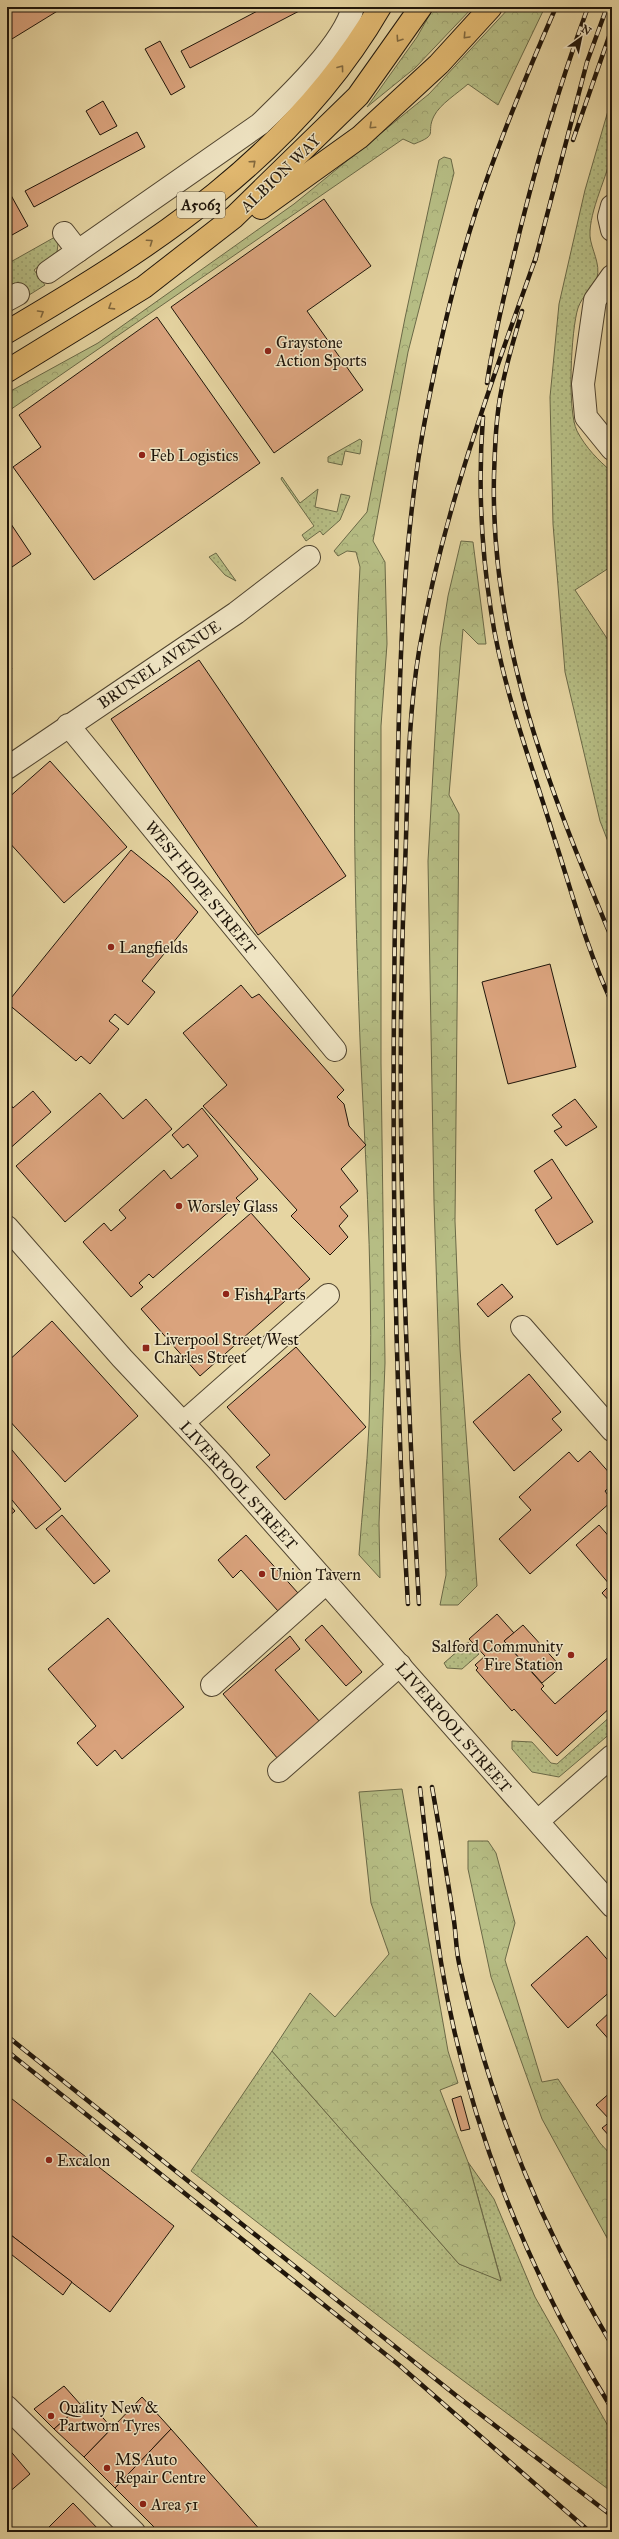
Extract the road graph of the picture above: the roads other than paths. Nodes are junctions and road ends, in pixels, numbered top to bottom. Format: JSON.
{"nodes":[{"id":1,"x":353,"y":7,"type":"edge"},
{"id":2,"x":380,"y":7,"type":"edge"},
{"id":3,"x":390,"y":7,"type":"edge"},
{"id":4,"x":421,"y":7,"type":"edge"},
{"id":5,"x":491,"y":7,"type":"edge"},
{"id":6,"x":361,"y":39,"type":"junction"},
{"id":7,"x":612,"y":206,"type":"edge"},
{"id":8,"x":612,"y":230,"type":"edge"},
{"id":9,"x":64,"y":233,"type":"dead end"},
{"id":10,"x":78,"y":251,"type":"junction"},
{"id":11,"x":48,"y":272,"type":"dead end"},
{"id":12,"x":612,"y":276,"type":"edge"},
{"id":13,"x":144,"y":287,"type":"junction"},
{"id":14,"x":7,"y":332,"type":"edge"},
{"id":15,"x":7,"y":371,"type":"edge"},
{"id":16,"x":611,"y":446,"type":"edge"},
{"id":17,"x":309,"y":557,"type":"dead end"},
{"id":18,"x":68,"y":725,"type":"junction"},
{"id":19,"x":7,"y":768,"type":"edge"},
{"id":20,"x":335,"y":1050,"type":"dead end"},
{"id":21,"x":7,"y":1227,"type":"edge"},
{"id":22,"x":328,"y":1295,"type":"dead end"},
{"id":23,"x":522,"y":1327,"type":"dead end"},
{"id":24,"x":184,"y":1422,"type":"junction"},
{"id":25,"x":612,"y":1430,"type":"edge"},
{"id":26,"x":326,"y":1583,"type":"junction"},
{"id":27,"x":400,"y":1665,"type":"junction"},
{"id":28,"x":212,"y":1685,"type":"dead end"},
{"id":29,"x":612,"y":1756,"type":"edge"},
{"id":30,"x":279,"y":1771,"type":"dead end"},
{"id":31,"x":538,"y":1821,"type":"junction"},
{"id":32,"x":612,"y":1906,"type":"edge"},
{"id":33,"x":7,"y":2406,"type":"edge"},
{"id":34,"x":134,"y":2532,"type":"edge"}],
"edges":[{"from":1,"to":10,"type":"street"},
{"from":2,"to":6,"type":"highway","name":"ALBION WAY","number":"A5063"},
{"from":3,"to":6,"type":"highway","number":"A5063"},
{"from":4,"to":13,"type":"highway","name":"ALBION WAY","number":"A5063","one_way":true},
{"from":5,"to":13,"type":"highway","number":"A5063","one_way":true},
{"from":14,"to":6,"type":"highway","name":"ALBION WAY","number":"A5063","one_way":true},
{"from":7,"to":8,"type":"street"},
{"from":9,"to":10,"type":"street"},
{"from":10,"to":11,"type":"street"},
{"from":12,"to":16,"type":"street"},
{"from":13,"to":15,"type":"highway","name":"ALBION WAY","number":"A5063","one_way":true},
{"from":17,"to":18,"type":"street","name":"BRUNEL AVENUE"},
{"from":18,"to":19,"type":"street","name":"BRUNEL AVENUE"},
{"from":18,"to":20,"type":"street","name":"WEST HOPE STREET"},
{"from":21,"to":24,"type":"street","name":"LIVERPOOL STREET"},
{"from":22,"to":24,"type":"street"},
{"from":23,"to":25,"type":"street"},
{"from":24,"to":26,"type":"street","name":"LIVERPOOL STREET"},
{"from":26,"to":27,"type":"street","name":"LIVERPOOL STREET"},
{"from":26,"to":28,"type":"street"},
{"from":27,"to":30,"type":"street"},
{"from":27,"to":31,"type":"street","name":"LIVERPOOL STREET"},
{"from":29,"to":31,"type":"street"},
{"from":31,"to":32,"type":"street","name":"LIVERPOOL STREET"},
{"from":33,"to":34,"type":"street"}]}
